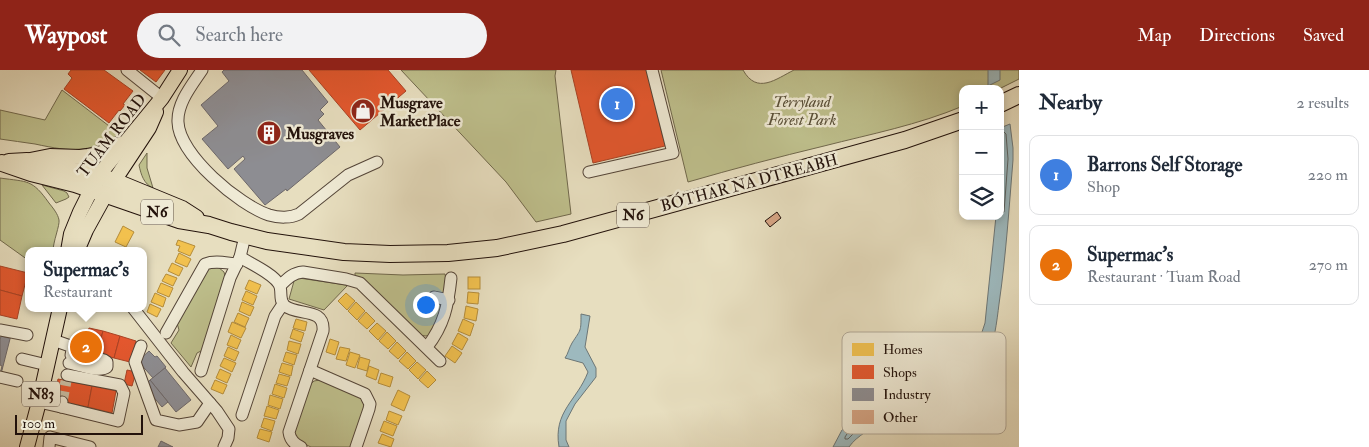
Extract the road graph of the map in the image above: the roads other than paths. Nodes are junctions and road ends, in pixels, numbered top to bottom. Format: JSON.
{"nodes":[{"id":1,"x":127,"y":70,"type":"edge"},
{"id":2,"x":180,"y":70,"type":"edge"},
{"id":3,"x":202,"y":70,"type":"edge"},
{"id":4,"x":652,"y":70,"type":"edge"},
{"id":5,"x":1019,"y":95,"type":"edge"},
{"id":6,"x":162,"y":98,"type":"junction"},
{"id":7,"x":1004,"y":102,"type":"edge"},
{"id":8,"x":959,"y":121,"type":"edge"},
{"id":9,"x":124,"y":143,"type":"junction"},
{"id":10,"x":27,"y":161,"type":"junction"},
{"id":11,"x":377,"y":162,"type":"dead end"},
{"id":12,"x":1,"y":163,"type":"edge"},
{"id":13,"x":588,"y":172,"type":"dead end"},
{"id":14,"x":102,"y":185,"type":"junction"},
{"id":15,"x":245,"y":236,"type":"junction"},
{"id":16,"x":69,"y":247,"type":"edge"},
{"id":17,"x":80,"y":247,"type":"edge"},
{"id":18,"x":238,"y":260,"type":"junction"},
{"id":19,"x":451,"y":278,"type":"dead end"},
{"id":20,"x":280,"y":286,"type":"junction"},
{"id":21,"x":434,"y":297,"type":"dead end"},
{"id":22,"x":449,"y":300,"type":"junction"},
{"id":23,"x":283,"y":304,"type":"junction"},
{"id":24,"x":59,"y":312,"type":"edge"},
{"id":25,"x":136,"y":312,"type":"edge"},
{"id":26,"x":0,"y":330,"type":"edge"},
{"id":27,"x":166,"y":333,"type":"dead end"},
{"id":28,"x":27,"y":335,"type":"dead end"},
{"id":29,"x":53,"y":340,"type":"junction"},
{"id":30,"x":141,"y":346,"type":"dead end"},
{"id":31,"x":427,"y":348,"type":"junction"},
{"id":32,"x":22,"y":359,"type":"dead end"},
{"id":33,"x":440,"y":361,"type":"dead end"},
{"id":34,"x":47,"y":365,"type":"junction"},
{"id":35,"x":310,"y":370,"type":"junction"},
{"id":36,"x":201,"y":371,"type":"dead end"},
{"id":37,"x":0,"y":376,"type":"edge"},
{"id":38,"x":17,"y":381,"type":"dead end"},
{"id":39,"x":39,"y":402,"type":"junction"},
{"id":40,"x":210,"y":403,"type":"junction"},
{"id":41,"x":242,"y":415,"type":"dead end"},
{"id":42,"x":27,"y":447,"type":"edge"},
{"id":43,"x":48,"y":447,"type":"edge"},
{"id":44,"x":90,"y":447,"type":"edge"},
{"id":45,"x":224,"y":447,"type":"edge"},
{"id":46,"x":301,"y":447,"type":"edge"},
{"id":47,"x":356,"y":447,"type":"edge"}],
"edges":[{"from":1,"to":6,"type":"street"},
{"from":2,"to":6,"type":"main road","name":"TUAM ROAD"},
{"from":3,"to":11,"type":"street"},
{"from":4,"to":13,"type":"street"},
{"from":5,"to":7,"type":"highway"},
{"from":6,"to":9,"type":"main road","name":"TUAM ROAD"},
{"from":6,"to":14,"type":"main road","name":"TUAM ROAD"},
{"from":8,"to":15,"type":"highway","name":"BÓTHAR NA DTREABH","number":"N6"},
{"from":9,"to":10,"type":"main road"},
{"from":9,"to":14,"type":"main road","name":"TUAM ROAD"},
{"from":10,"to":12,"type":"highway","name":"BÓTHAR NA DTREABH","number":"N6"},
{"from":10,"to":14,"type":"highway","name":"BÓTHAR NA DTREABH","number":"N6"},
{"from":12,"to":14,"type":"highway","name":"BÓTHAR NA DTREABH","number":"N6"},
{"from":14,"to":15,"type":"highway","name":"BÓTHAR NA DTREABH","number":"N6"},
{"from":14,"to":16,"type":"main road","name":"TUAM ROAD"},
{"from":14,"to":17,"type":"main road","name":"TUAM ROAD"},
{"from":15,"to":18,"type":"street"},
{"from":18,"to":20,"type":"street"},
{"from":18,"to":27,"type":"street"},
{"from":18,"to":36,"type":"street"},
{"from":19,"to":22,"type":"street"},
{"from":20,"to":23,"type":"street"},
{"from":20,"to":31,"type":"street"},
{"from":21,"to":22,"type":"street"},
{"from":22,"to":31,"type":"street"},
{"from":23,"to":35,"type":"street"},
{"from":23,"to":41,"type":"street"},
{"from":24,"to":29,"type":"main road","number":"N83"},
{"from":25,"to":40,"type":"street"},
{"from":26,"to":28,"type":"street"},
{"from":29,"to":34,"type":"main road","number":"N83"},
{"from":29,"to":39,"type":"street"},
{"from":30,"to":40,"type":"street"},
{"from":31,"to":33,"type":"street"},
{"from":32,"to":34,"type":"street"},
{"from":34,"to":39,"type":"main road","number":"N83"},
{"from":35,"to":46,"type":"street"},
{"from":35,"to":47,"type":"street"},
{"from":37,"to":38,"type":"street"},
{"from":39,"to":42,"type":"main road","number":"N83"},
{"from":40,"to":45,"type":"street"},
{"from":43,"to":44,"type":"street"}]}
